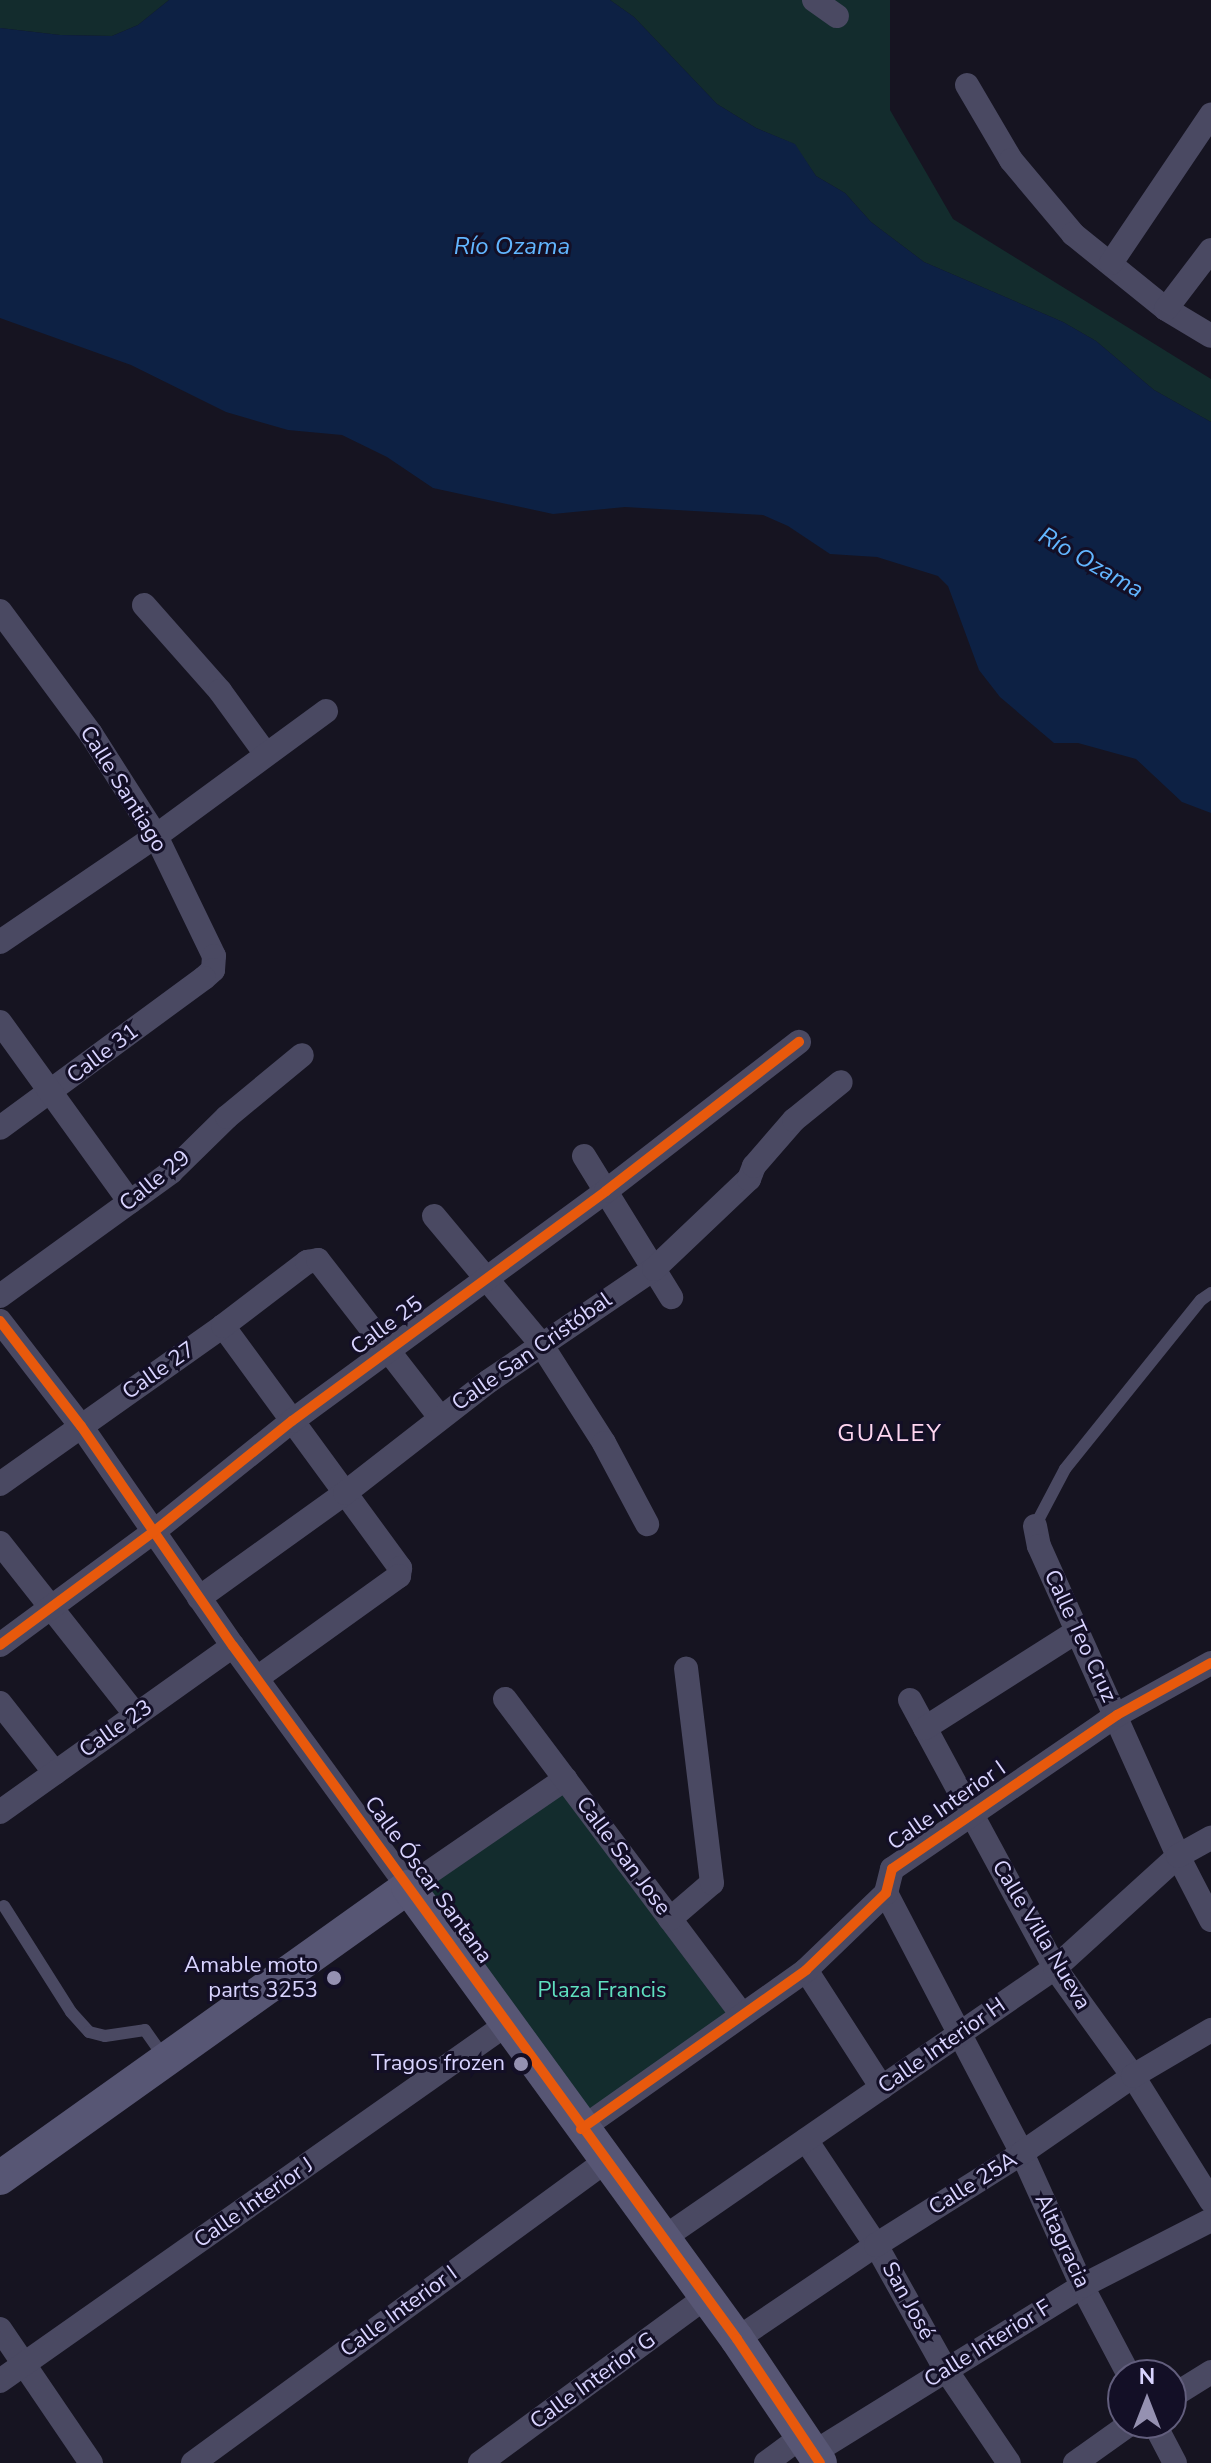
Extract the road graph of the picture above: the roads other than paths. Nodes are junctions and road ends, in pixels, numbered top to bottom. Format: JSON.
{"nodes":[{"id":1,"x":814,"y":0,"type":"edge"},
{"id":2,"x":837,"y":16,"type":"dead end"},
{"id":3,"x":967,"y":85,"type":"dead end"},
{"id":4,"x":1211,"y":115,"type":"edge"},
{"id":5,"x":1211,"y":250,"type":"edge"},
{"id":6,"x":1111,"y":263,"type":"junction"},
{"id":7,"x":1166,"y":309,"type":"junction"},
{"id":8,"x":1211,"y":336,"type":"edge"},
{"id":9,"x":144,"y":605,"type":"dead end"},
{"id":10,"x":0,"y":611,"type":"edge"},
{"id":11,"x":326,"y":711,"type":"dead end"},
{"id":12,"x":265,"y":753,"type":"junction"},
{"id":13,"x":156,"y":836,"type":"junction"},
{"id":14,"x":0,"y":942,"type":"edge"},
{"id":15,"x":204,"y":978,"type":"joint"},
{"id":16,"x":0,"y":1022,"type":"edge"},
{"id":17,"x":799,"y":1042,"type":"dead end"},
{"id":18,"x":302,"y":1055,"type":"dead end"},
{"id":19,"x":841,"y":1082,"type":"dead end"},
{"id":20,"x":51,"y":1093,"type":"junction"},
{"id":21,"x":0,"y":1128,"type":"edge"},
{"id":22,"x":584,"y":1156,"type":"dead end"},
{"id":23,"x":606,"y":1191,"type":"junction"},
{"id":24,"x":130,"y":1202,"type":"junction"},
{"id":25,"x":434,"y":1216,"type":"dead end"},
{"id":26,"x":654,"y":1269,"type":"junction"},
{"id":27,"x":489,"y":1278,"type":"junction"},
{"id":28,"x":1211,"y":1293,"type":"edge"},
{"id":29,"x":0,"y":1296,"type":"edge"},
{"id":30,"x":671,"y":1297,"type":"dead end"},
{"id":31,"x":0,"y":1321,"type":"edge"},
{"id":32,"x":223,"y":1326,"type":"junction"},
{"id":33,"x":541,"y":1344,"type":"junction"},
{"id":34,"x":389,"y":1349,"type":"junction"},
{"id":35,"x":440,"y":1417,"type":"junction"},
{"id":36,"x":292,"y":1421,"type":"junction"},
{"id":37,"x":81,"y":1426,"type":"junction"},
{"id":38,"x":0,"y":1484,"type":"edge"},
{"id":39,"x":345,"y":1493,"type":"junction"},
{"id":40,"x":647,"y":1524,"type":"dead end"},
{"id":41,"x":1035,"y":1526,"type":"joint"},
{"id":42,"x":152,"y":1533,"type":"junction"},
{"id":43,"x":0,"y":1543,"type":"edge"},
{"id":44,"x":199,"y":1598,"type":"junction"},
{"id":45,"x":50,"y":1607,"type":"junction"},
{"id":46,"x":1077,"y":1631,"type":"junction"},
{"id":47,"x":0,"y":1645,"type":"edge"},
{"id":48,"x":233,"y":1646,"type":"junction"},
{"id":49,"x":1211,"y":1663,"type":"edge"},
{"id":50,"x":686,"y":1669,"type":"dead end"},
{"id":51,"x":257,"y":1678,"type":"junction"},
{"id":52,"x":505,"y":1699,"type":"dead end"},
{"id":53,"x":910,"y":1700,"type":"dead end"},
{"id":54,"x":0,"y":1703,"type":"edge"},
{"id":55,"x":136,"y":1715,"type":"junction"},
{"id":56,"x":1117,"y":1715,"type":"junction"},
{"id":57,"x":925,"y":1728,"type":"junction"},
{"id":58,"x":55,"y":1773,"type":"junction"},
{"id":59,"x":565,"y":1779,"type":"junction"},
{"id":60,"x":0,"y":1812,"type":"edge"},
{"id":61,"x":969,"y":1813,"type":"junction"},
{"id":62,"x":1211,"y":1838,"type":"edge"},
{"id":63,"x":1178,"y":1856,"type":"junction"},
{"id":64,"x":408,"y":1887,"type":"junction"},
{"id":65,"x":886,"y":1893,"type":"junction"},
{"id":66,"x":4,"y":1906,"type":"dead end"},
{"id":67,"x":670,"y":1919,"type":"junction"},
{"id":68,"x":1211,"y":1920,"type":"edge"},
{"id":69,"x":1055,"y":1968,"type":"junction"},
{"id":70,"x":806,"y":1970,"type":"junction"},
{"id":71,"x":741,"y":2013,"type":"junction"},
{"id":72,"x":507,"y":2024,"type":"junction"},
{"id":73,"x":1211,"y":2030,"type":"edge"},
{"id":74,"x":958,"y":2034,"type":"junction"},
{"id":75,"x":166,"y":2060,"type":"junction"},
{"id":76,"x":1133,"y":2076,"type":"junction"},
{"id":77,"x":882,"y":2088,"type":"junction"},
{"id":78,"x":581,"y":2129,"type":"junction"},
{"id":79,"x":806,"y":2140,"type":"junction"},
{"id":80,"x":1022,"y":2153,"type":"junction"},
{"id":81,"x":606,"y":2161,"type":"junction"},
{"id":82,"x":0,"y":2178,"type":"edge"},
{"id":83,"x":1211,"y":2201,"type":"edge"},
{"id":84,"x":1211,"y":2220,"type":"edge"},
{"id":85,"x":662,"y":2239,"type":"junction"},
{"id":86,"x":876,"y":2245,"type":"junction"},
{"id":87,"x":1082,"y":2286,"type":"junction"},
{"id":88,"x":705,"y":2298,"type":"junction"},
{"id":89,"x":0,"y":2329,"type":"edge"},
{"id":90,"x":737,"y":2339,"type":"junction"},
{"id":91,"x":1121,"y":2359,"type":"edge"},
{"id":92,"x":26,"y":2364,"type":"junction"},
{"id":93,"x":946,"y":2370,"type":"junction"},
{"id":94,"x":1211,"y":2372,"type":"edge"},
{"id":95,"x":0,"y":2381,"type":"edge"},
{"id":96,"x":1187,"y":2387,"type":"edge"},
{"id":97,"x":1109,"y":2439,"type":"edge"},
{"id":98,"x":1162,"y":2439,"type":"edge"},
{"id":99,"x":811,"y":2451,"type":"edge"},
{"id":100,"x":91,"y":2463,"type":"edge"},
{"id":101,"x":193,"y":2463,"type":"edge"},
{"id":102,"x":480,"y":2463,"type":"edge"},
{"id":103,"x":766,"y":2463,"type":"edge"},
{"id":104,"x":1009,"y":2463,"type":"edge"},
{"id":105,"x":1075,"y":2463,"type":"edge"},
{"id":106,"x":1175,"y":2463,"type":"edge"}],
"edges":[{"from":1,"to":2,"type":"street"},
{"from":3,"to":6,"type":"street"},
{"from":4,"to":6,"type":"street"},
{"from":5,"to":7,"type":"street"},
{"from":6,"to":7,"type":"street"},
{"from":7,"to":8,"type":"street"},
{"from":9,"to":12,"type":"street"},
{"from":10,"to":13,"type":"street","name":"Calle Santiago"},
{"from":11,"to":12,"type":"street"},
{"from":12,"to":13,"type":"street"},
{"from":13,"to":14,"type":"street"},
{"from":13,"to":15,"type":"street","name":"Calle Santiago"},
{"from":15,"to":20,"type":"street","name":"Calle 31"},
{"from":16,"to":20,"type":"street"},
{"from":17,"to":23,"type":"street","name":"Calle 25"},
{"from":18,"to":24,"type":"street","name":"Calle 29"},
{"from":19,"to":26,"type":"street","name":"Calle San Cristóbal"},
{"from":20,"to":21,"type":"street","name":"Calle 31"},
{"from":20,"to":24,"type":"street"},
{"from":22,"to":23,"type":"street"},
{"from":23,"to":26,"type":"street"},
{"from":23,"to":27,"type":"street","name":"Calle 25"},
{"from":24,"to":29,"type":"street","name":"Calle 29"},
{"from":25,"to":27,"type":"street"},
{"from":26,"to":30,"type":"street"},
{"from":26,"to":33,"type":"street","name":"Calle San Cristóbal"},
{"from":27,"to":33,"type":"street"},
{"from":27,"to":34,"type":"street","name":"Calle 25"},
{"from":28,"to":41,"type":"lane"},
{"from":31,"to":37,"type":"street","name":"Calle Óscar Santana"},
{"from":32,"to":34,"type":"street","name":"Calle 27"},
{"from":32,"to":36,"type":"street"},
{"from":32,"to":37,"type":"street","name":"Calle 27"},
{"from":33,"to":35,"type":"street","name":"Calle San Cristóbal"},
{"from":33,"to":40,"type":"street"},
{"from":34,"to":35,"type":"street"},
{"from":34,"to":36,"type":"street","name":"Calle 25"},
{"from":35,"to":39,"type":"street","name":"Calle San Cristóbal"},
{"from":36,"to":39,"type":"street"},
{"from":36,"to":42,"type":"street","name":"Calle 25"},
{"from":37,"to":38,"type":"street","name":"Calle 27"},
{"from":37,"to":42,"type":"street","name":"Calle Óscar Santana"},
{"from":39,"to":44,"type":"street","name":"Calle San Cristóbal"},
{"from":39,"to":51,"type":"street"},
{"from":41,"to":46,"type":"street","name":"Calle Teo Cruz"},
{"from":42,"to":44,"type":"street","name":"Calle Óscar Santana"},
{"from":42,"to":45,"type":"street","name":"Calle 25"},
{"from":43,"to":45,"type":"street"},
{"from":44,"to":48,"type":"street","name":"Calle Óscar Santana"},
{"from":45,"to":47,"type":"street","name":"Calle 25"},
{"from":45,"to":55,"type":"street"},
{"from":46,"to":56,"type":"street","name":"Calle Teo Cruz"},
{"from":46,"to":57,"type":"street"},
{"from":48,"to":51,"type":"street","name":"Calle Óscar Santana"},
{"from":48,"to":55,"type":"street","name":"Calle 23"},
{"from":49,"to":56,"type":"street","name":"Calle Interior I"},
{"from":50,"to":67,"type":"street"},
{"from":51,"to":64,"type":"street","name":"Calle Óscar Santana"},
{"from":52,"to":59,"type":"street","name":"Calle San Jose"},
{"from":53,"to":57,"type":"street","name":"Calle Villa Nueva"},
{"from":54,"to":58,"type":"street"},
{"from":55,"to":58,"type":"street","name":"Calle 23"},
{"from":56,"to":61,"type":"street","name":"Calle Interior I"},
{"from":56,"to":63,"type":"street","name":"Calle Teo Cruz"},
{"from":57,"to":61,"type":"street","name":"Calle Villa Nueva"},
{"from":58,"to":60,"type":"street","name":"Calle 23"},
{"from":59,"to":64,"type":"street"},
{"from":59,"to":67,"type":"street","name":"Calle San Jose"},
{"from":61,"to":65,"type":"street","name":"Calle Interior I"},
{"from":61,"to":69,"type":"street","name":"Calle Villa Nueva"},
{"from":62,"to":63,"type":"street","name":"Calle Interior H"},
{"from":63,"to":68,"type":"street","name":"Calle Teo Cruz"},
{"from":63,"to":69,"type":"street","name":"Calle Interior H"},
{"from":64,"to":72,"type":"street","name":"Calle Óscar Santana"},
{"from":64,"to":75,"type":"street"},
{"from":65,"to":70,"type":"street","name":"Calle Interior I"},
{"from":65,"to":74,"type":"street","name":"Altagracia"},
{"from":66,"to":75,"type":"lane"},
{"from":67,"to":71,"type":"street","name":"Calle San Jose"},
{"from":69,"to":74,"type":"street","name":"Calle Interior H"},
{"from":69,"to":76,"type":"street","name":"Calle Villa Nueva"},
{"from":70,"to":71,"type":"street","name":"Calle Interior I"},
{"from":70,"to":77,"type":"street"},
{"from":71,"to":78,"type":"street","name":"Calle Interior I"},
{"from":72,"to":78,"type":"street","name":"Calle Óscar Santana"},
{"from":72,"to":92,"type":"street","name":"Calle Interior J"},
{"from":73,"to":76,"type":"street","name":"Calle 25A"},
{"from":74,"to":77,"type":"street","name":"Calle Interior H"},
{"from":74,"to":80,"type":"street","name":"Altagracia"},
{"from":75,"to":82,"type":"street"},
{"from":76,"to":80,"type":"street","name":"Calle 25A"},
{"from":76,"to":83,"type":"street","name":"Calle Villa Nueva"},
{"from":77,"to":79,"type":"street","name":"Calle Interior H"},
{"from":78,"to":81,"type":"street","name":"Calle Óscar Santana"},
{"from":79,"to":85,"type":"street","name":"Calle Interior H"},
{"from":79,"to":86,"type":"street","name":"San José"},
{"from":80,"to":86,"type":"street","name":"Calle 25A"},
{"from":80,"to":87,"type":"street","name":"Altagracia"},
{"from":81,"to":85,"type":"street","name":"Calle Óscar Santana"},
{"from":81,"to":101,"type":"street","name":"Calle Interior I"},
{"from":84,"to":87,"type":"street","name":"Calle Interior F"},
{"from":85,"to":88,"type":"street","name":"Calle Óscar Santana"},
{"from":86,"to":90,"type":"street","name":"Calle 25A"},
{"from":86,"to":93,"type":"street","name":"San José"},
{"from":87,"to":91,"type":"street","name":"Altagracia"},
{"from":87,"to":93,"type":"street","name":"Calle Interior F"},
{"from":88,"to":90,"type":"street","name":"Calle Óscar Santana"},
{"from":88,"to":102,"type":"street","name":"Calle Interior G"},
{"from":89,"to":92,"type":"street"},
{"from":90,"to":99,"type":"street","name":"Calle Óscar Santana"},
{"from":92,"to":95,"type":"street","name":"Calle Interior J"},
{"from":92,"to":100,"type":"street"},
{"from":93,"to":99,"type":"street","name":"Calle Interior F"},
{"from":93,"to":104,"type":"street","name":"San José"},
{"from":94,"to":96,"type":"street"},
{"from":97,"to":105,"type":"street"},
{"from":98,"to":106,"type":"street"},
{"from":99,"to":103,"type":"street","name":"Calle Interior F"}]}
